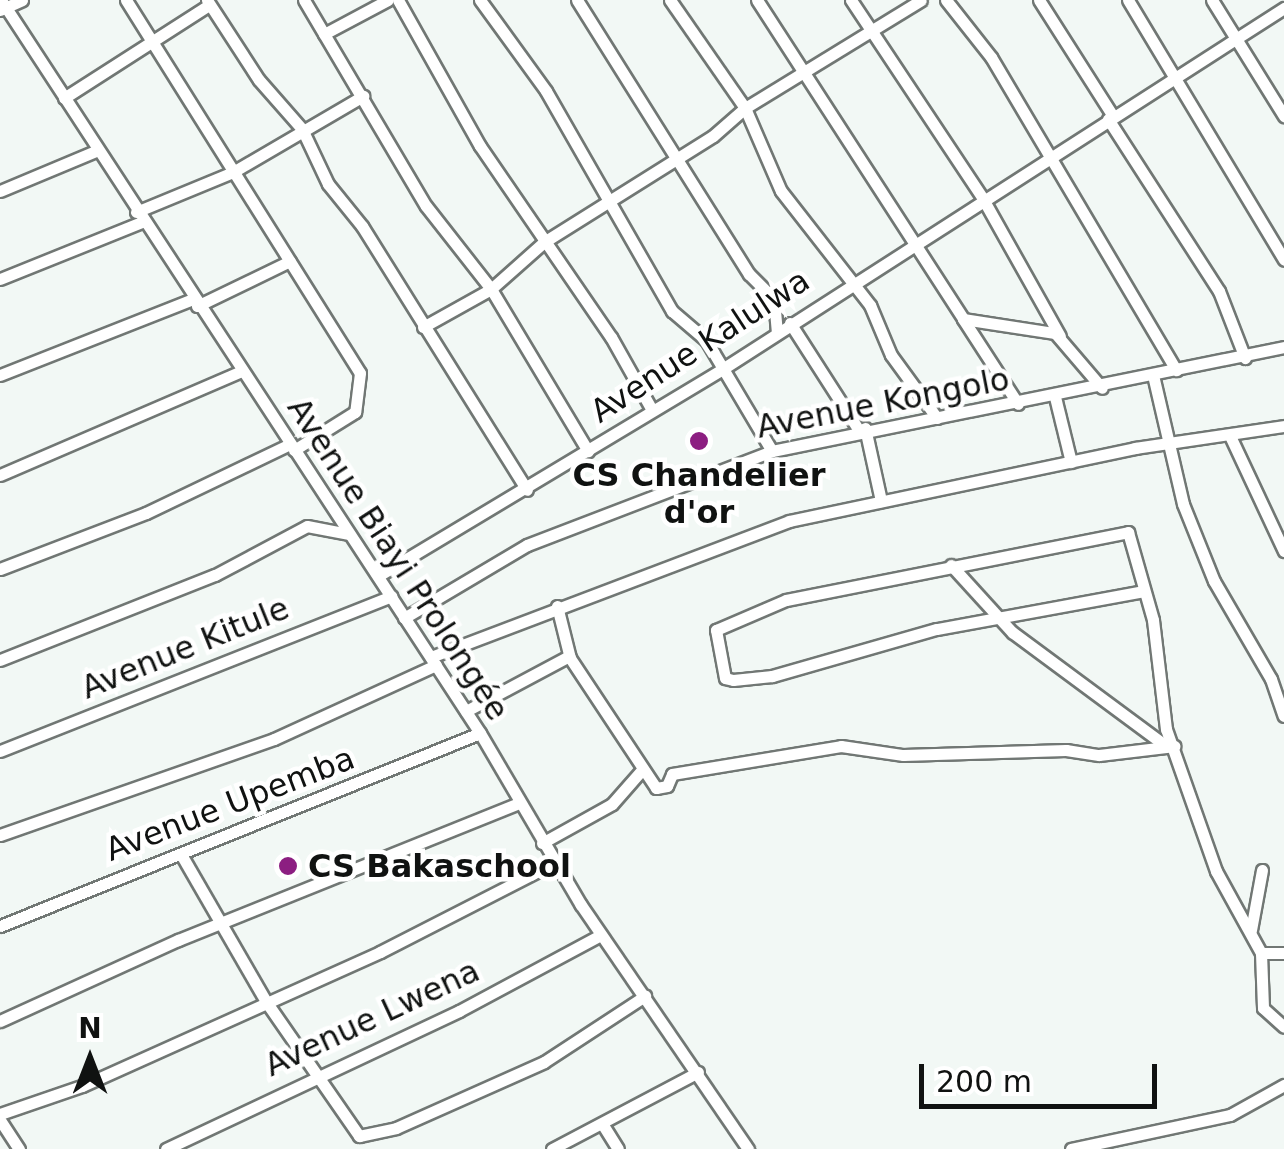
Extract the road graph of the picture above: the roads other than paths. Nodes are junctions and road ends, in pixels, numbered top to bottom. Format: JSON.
{"nodes":[{"id":1,"x":22,"y":0,"type":"edge"},
{"id":2,"x":126,"y":0,"type":"edge"},
{"id":3,"x":304,"y":0,"type":"edge"},
{"id":4,"x":388,"y":0,"type":"edge"},
{"id":5,"x":398,"y":0,"type":"edge"},
{"id":6,"x":480,"y":0,"type":"edge"},
{"id":7,"x":578,"y":0,"type":"edge"},
{"id":8,"x":670,"y":0,"type":"edge"},
{"id":9,"x":758,"y":0,"type":"edge"},
{"id":10,"x":851,"y":0,"type":"edge"},
{"id":11,"x":921,"y":0,"type":"edge"},
{"id":12,"x":946,"y":0,"type":"edge"},
{"id":13,"x":1039,"y":0,"type":"edge"},
{"id":14,"x":1128,"y":0,"type":"edge"},
{"id":15,"x":1212,"y":0,"type":"edge"},
{"id":16,"x":208,"y":2,"type":"edge"},
{"id":17,"x":2,"y":6,"type":"edge"},
{"id":18,"x":1284,"y":8,"type":"edge"},
{"id":19,"x":871,"y":33,"type":"junction"},
{"id":20,"x":324,"y":34,"type":"junction"},
{"id":21,"x":1235,"y":40,"type":"junction"},
{"id":22,"x":153,"y":43,"type":"junction"},
{"id":23,"x":804,"y":75,"type":"junction"},
{"id":24,"x":1178,"y":80,"type":"junction"},
{"id":25,"x":363,"y":96,"type":"junction"},
{"id":26,"x":64,"y":98,"type":"junction"},
{"id":27,"x":744,"y":108,"type":"junction"},
{"id":28,"x":1284,"y":116,"type":"edge"},
{"id":29,"x":1111,"y":118,"type":"junction"},
{"id":30,"x":302,"y":129,"type":"junction"},
{"id":31,"x":98,"y":150,"type":"junction"},
{"id":32,"x":678,"y":159,"type":"junction"},
{"id":33,"x":1050,"y":160,"type":"junction"},
{"id":34,"x":233,"y":172,"type":"junction"},
{"id":35,"x":0,"y":191,"type":"edge"},
{"id":36,"x":983,"y":199,"type":"junction"},
{"id":37,"x":612,"y":201,"type":"junction"},
{"id":38,"x":138,"y":217,"type":"junction"},
{"id":39,"x":544,"y":242,"type":"junction"},
{"id":40,"x":913,"y":246,"type":"junction"},
{"id":41,"x":1284,"y":260,"type":"edge"},
{"id":42,"x":290,"y":261,"type":"junction"},
{"id":43,"x":0,"y":279,"type":"edge"},
{"id":44,"x":850,"y":282,"type":"junction"},
{"id":45,"x":491,"y":289,"type":"junction"},
{"id":46,"x":195,"y":302,"type":"junction"},
{"id":47,"x":962,"y":319,"type":"junction"},
{"id":48,"x":790,"y":323,"type":"junction"},
{"id":49,"x":423,"y":328,"type":"junction"},
{"id":50,"x":777,"y":332,"type":"junction"},
{"id":51,"x":1060,"y":336,"type":"junction"},
{"id":52,"x":1284,"y":347,"type":"edge"},
{"id":53,"x":1245,"y":358,"type":"junction"},
{"id":54,"x":724,"y":368,"type":"junction"},
{"id":55,"x":1176,"y":370,"type":"junction"},
{"id":56,"x":242,"y":372,"type":"junction"},
{"id":57,"x":0,"y":375,"type":"edge"},
{"id":58,"x":1153,"y":375,"type":"junction"},
{"id":59,"x":1102,"y":388,"type":"junction"},
{"id":60,"x":1055,"y":397,"type":"junction"},
{"id":61,"x":1018,"y":404,"type":"junction"},
{"id":62,"x":652,"y":410,"type":"junction"},
{"id":63,"x":938,"y":418,"type":"junction"},
{"id":64,"x":1284,"y":426,"type":"edge"},
{"id":65,"x":862,"y":429,"type":"junction"},
{"id":66,"x":1231,"y":438,"type":"junction"},
{"id":67,"x":1168,"y":445,"type":"junction"},
{"id":68,"x":292,"y":447,"type":"junction"},
{"id":69,"x":588,"y":451,"type":"junction"},
{"id":70,"x":772,"y":451,"type":"junction"},
{"id":71,"x":1071,"y":462,"type":"junction"},
{"id":72,"x":0,"y":474,"type":"edge"},
{"id":73,"x":527,"y":490,"type":"junction"},
{"id":74,"x":881,"y":500,"type":"junction"},
{"id":75,"x":349,"y":534,"type":"junction"},
{"id":76,"x":1284,"y":551,"type":"edge"},
{"id":77,"x":951,"y":565,"type":"junction"},
{"id":78,"x":0,"y":569,"type":"edge"},
{"id":79,"x":378,"y":576,"type":"junction"},
{"id":80,"x":1144,"y":591,"type":"junction"},
{"id":81,"x":390,"y":596,"type":"junction"},
{"id":82,"x":557,"y":606,"type":"junction"},
{"id":83,"x":404,"y":618,"type":"junction"},
{"id":84,"x":999,"y":619,"type":"junction"},
{"id":85,"x":569,"y":656,"type":"junction"},
{"id":86,"x":0,"y":660,"type":"edge"},
{"id":87,"x":434,"y":662,"type":"junction"},
{"id":88,"x":466,"y":710,"type":"junction"},
{"id":89,"x":1284,"y":716,"type":"edge"},
{"id":90,"x":480,"y":732,"type":"junction"},
{"id":91,"x":1170,"y":746,"type":"junction"},
{"id":92,"x":0,"y":751,"type":"edge"},
{"id":93,"x":640,"y":772,"type":"junction"},
{"id":94,"x":518,"y":803,"type":"junction"},
{"id":95,"x":0,"y":835,"type":"edge"},
{"id":96,"x":542,"y":843,"type":"junction"},
{"id":97,"x":182,"y":856,"type":"junction"},
{"id":98,"x":554,"y":863,"type":"junction"},
{"id":99,"x":1262,"y":870,"type":"dead end"},
{"id":100,"x":222,"y":925,"type":"junction"},
{"id":101,"x":0,"y":926,"type":"edge"},
{"id":102,"x":1250,"y":930,"type":"junction"},
{"id":103,"x":601,"y":934,"type":"junction"},
{"id":104,"x":1261,"y":953,"type":"junction"},
{"id":105,"x":1284,"y":953,"type":"edge"},
{"id":106,"x":645,"y":996,"type":"junction"},
{"id":107,"x":267,"y":1004,"type":"junction"},
{"id":108,"x":0,"y":1020,"type":"edge"},
{"id":109,"x":1284,"y":1027,"type":"edge"},
{"id":110,"x":698,"y":1072,"type":"junction"},
{"id":111,"x":317,"y":1074,"type":"junction"},
{"id":112,"x":1284,"y":1085,"type":"edge"},
{"id":113,"x":0,"y":1117,"type":"edge"},
{"id":114,"x":602,"y":1124,"type":"junction"},
{"id":115,"x":1072,"y":1147,"type":"edge"},
{"id":116,"x":19,"y":1149,"type":"edge"},
{"id":117,"x":166,"y":1149,"type":"edge"},
{"id":118,"x":552,"y":1149,"type":"edge"},
{"id":119,"x":618,"y":1149,"type":"edge"},
{"id":120,"x":748,"y":1149,"type":"edge"}],
"edges":[{"from":1,"to":17,"type":"street"},
{"from":2,"to":22,"type":"street"},
{"from":3,"to":20,"type":"street"},
{"from":4,"to":20,"type":"street"},
{"from":5,"to":39,"type":"street"},
{"from":6,"to":37,"type":"street"},
{"from":7,"to":32,"type":"street"},
{"from":8,"to":27,"type":"street"},
{"from":9,"to":23,"type":"street"},
{"from":10,"to":19,"type":"street"},
{"from":11,"to":19,"type":"street"},
{"from":12,"to":33,"type":"street"},
{"from":13,"to":29,"type":"street"},
{"from":14,"to":24,"type":"street"},
{"from":15,"to":21,"type":"street"},
{"from":16,"to":22,"type":"street"},
{"from":16,"to":30,"type":"street"},
{"from":17,"to":26,"type":"street","name":"Avenue Biayi Prolongée"},
{"from":18,"to":21,"type":"street","name":"Avenue Kalulwa"},
{"from":19,"to":23,"type":"street"},
{"from":19,"to":36,"type":"street"},
{"from":20,"to":25,"type":"street"},
{"from":21,"to":24,"type":"street","name":"Avenue Kalulwa"},
{"from":21,"to":28,"type":"street"},
{"from":22,"to":26,"type":"street"},
{"from":22,"to":34,"type":"street"},
{"from":23,"to":27,"type":"street"},
{"from":23,"to":40,"type":"street"},
{"from":24,"to":29,"type":"street","name":"Avenue Kalulwa"},
{"from":24,"to":41,"type":"street"},
{"from":25,"to":30,"type":"street"},
{"from":25,"to":45,"type":"street"},
{"from":26,"to":31,"type":"street","name":"Avenue Biayi Prolongée"},
{"from":27,"to":32,"type":"street"},
{"from":27,"to":44,"type":"street"},
{"from":29,"to":33,"type":"street","name":"Avenue Kalulwa"},
{"from":29,"to":53,"type":"street"},
{"from":30,"to":34,"type":"street"},
{"from":30,"to":49,"type":"street"},
{"from":31,"to":35,"type":"street"},
{"from":31,"to":38,"type":"street","name":"Avenue Biayi Prolongée"},
{"from":32,"to":37,"type":"street"},
{"from":32,"to":50,"type":"street"},
{"from":33,"to":36,"type":"street","name":"Avenue Kalulwa"},
{"from":33,"to":55,"type":"street"},
{"from":34,"to":38,"type":"street"},
{"from":34,"to":42,"type":"street"},
{"from":36,"to":40,"type":"street","name":"Avenue Kalulwa"},
{"from":36,"to":51,"type":"street"},
{"from":37,"to":39,"type":"street"},
{"from":37,"to":54,"type":"street"},
{"from":38,"to":43,"type":"street"},
{"from":38,"to":46,"type":"street","name":"Avenue Biayi Prolongée"},
{"from":39,"to":45,"type":"street"},
{"from":39,"to":62,"type":"street"},
{"from":40,"to":44,"type":"street","name":"Avenue Kalulwa"},
{"from":40,"to":47,"type":"street"},
{"from":42,"to":46,"type":"street"},
{"from":42,"to":68,"type":"street"},
{"from":44,"to":48,"type":"street","name":"Avenue Kalulwa"},
{"from":44,"to":63,"type":"street"},
{"from":45,"to":49,"type":"street"},
{"from":45,"to":69,"type":"street"},
{"from":46,"to":56,"type":"street","name":"Avenue Biayi Prolongée"},
{"from":46,"to":57,"type":"street"},
{"from":47,"to":51,"type":"street"},
{"from":47,"to":61,"type":"street"},
{"from":48,"to":50,"type":"street","name":"Avenue Kalulwa"},
{"from":48,"to":65,"type":"street"},
{"from":49,"to":73,"type":"street"},
{"from":50,"to":54,"type":"street","name":"Avenue Kalulwa"},
{"from":51,"to":59,"type":"street"},
{"from":52,"to":53,"type":"street","name":"Avenue Kongolo"},
{"from":53,"to":55,"type":"street","name":"Avenue Kongolo"},
{"from":54,"to":62,"type":"street","name":"Avenue Kalulwa"},
{"from":54,"to":70,"type":"street"},
{"from":55,"to":58,"type":"street","name":"Avenue Kongolo"},
{"from":56,"to":68,"type":"street","name":"Avenue Biayi Prolongée"},
{"from":56,"to":72,"type":"street"},
{"from":58,"to":59,"type":"street","name":"Avenue Kongolo"},
{"from":58,"to":67,"type":"street"},
{"from":59,"to":60,"type":"street","name":"Avenue Kongolo"},
{"from":60,"to":61,"type":"street","name":"Avenue Kongolo"},
{"from":60,"to":71,"type":"street"},
{"from":61,"to":63,"type":"street","name":"Avenue Kongolo"},
{"from":62,"to":69,"type":"street","name":"Avenue Kalulwa"},
{"from":63,"to":65,"type":"street","name":"Avenue Kongolo"},
{"from":64,"to":66,"type":"street"},
{"from":65,"to":70,"type":"street","name":"Avenue Kongolo"},
{"from":65,"to":74,"type":"street"},
{"from":66,"to":67,"type":"street"},
{"from":66,"to":76,"type":"street"},
{"from":67,"to":71,"type":"street"},
{"from":67,"to":89,"type":"street"},
{"from":68,"to":75,"type":"street","name":"Avenue Biayi Prolongée"},
{"from":68,"to":78,"type":"street"},
{"from":69,"to":73,"type":"street","name":"Avenue Kalulwa"},
{"from":70,"to":83,"type":"street","name":"Avenue Kongolo"},
{"from":71,"to":74,"type":"street"},
{"from":73,"to":79,"type":"street","name":"Avenue Kalulwa"},
{"from":74,"to":82,"type":"street"},
{"from":75,"to":79,"type":"street","name":"Avenue Biayi Prolongée"},
{"from":75,"to":86,"type":"street"},
{"from":77,"to":80,"type":"street"},
{"from":77,"to":84,"type":"street"},
{"from":77,"to":84,"type":"street"},
{"from":79,"to":81,"type":"street","name":"Avenue Biayi Prolongée"},
{"from":80,"to":84,"type":"street"},
{"from":80,"to":91,"type":"street"},
{"from":81,"to":83,"type":"street","name":"Avenue Biayi Prolongée"},
{"from":81,"to":92,"type":"street","name":"Avenue Kitule"},
{"from":82,"to":85,"type":"street"},
{"from":82,"to":87,"type":"street"},
{"from":83,"to":87,"type":"street","name":"Avenue Biayi Prolongée"},
{"from":84,"to":91,"type":"street"},
{"from":85,"to":88,"type":"street"},
{"from":85,"to":93,"type":"street"},
{"from":87,"to":88,"type":"street","name":"Avenue Biayi Prolongée"},
{"from":87,"to":95,"type":"street"},
{"from":88,"to":90,"type":"street","name":"Avenue Biayi Prolongée"},
{"from":90,"to":94,"type":"street","name":"Avenue Biayi Prolongée"},
{"from":90,"to":97,"type":"street","name":"Avenue Upemba"},
{"from":91,"to":93,"type":"street"},
{"from":91,"to":102,"type":"street"},
{"from":93,"to":96,"type":"street"},
{"from":94,"to":96,"type":"street","name":"Avenue Biayi Prolongée"},
{"from":94,"to":100,"type":"street"},
{"from":96,"to":98,"type":"street","name":"Avenue Biayi Prolongée"},
{"from":97,"to":100,"type":"street"},
{"from":97,"to":101,"type":"street","name":"Avenue Upemba"},
{"from":98,"to":103,"type":"street","name":"Avenue Biayi Prolongée"},
{"from":98,"to":107,"type":"street"},
{"from":99,"to":102,"type":"street"},
{"from":100,"to":107,"type":"street"},
{"from":100,"to":108,"type":"street"},
{"from":102,"to":104,"type":"street"},
{"from":103,"to":106,"type":"street","name":"Avenue Biayi Prolongée"},
{"from":103,"to":111,"type":"street","name":"Avenue Lwena"},
{"from":104,"to":105,"type":"street"},
{"from":104,"to":109,"type":"street"},
{"from":106,"to":110,"type":"street","name":"Avenue Biayi Prolongée"},
{"from":106,"to":111,"type":"street"},
{"from":107,"to":111,"type":"street"},
{"from":107,"to":113,"type":"street"},
{"from":110,"to":114,"type":"street"},
{"from":110,"to":120,"type":"street","name":"Avenue Biayi Prolongée"},
{"from":111,"to":117,"type":"street","name":"Avenue Lwena"},
{"from":112,"to":115,"type":"street"},
{"from":113,"to":116,"type":"street"},
{"from":114,"to":118,"type":"street"},
{"from":114,"to":119,"type":"street"}]}
